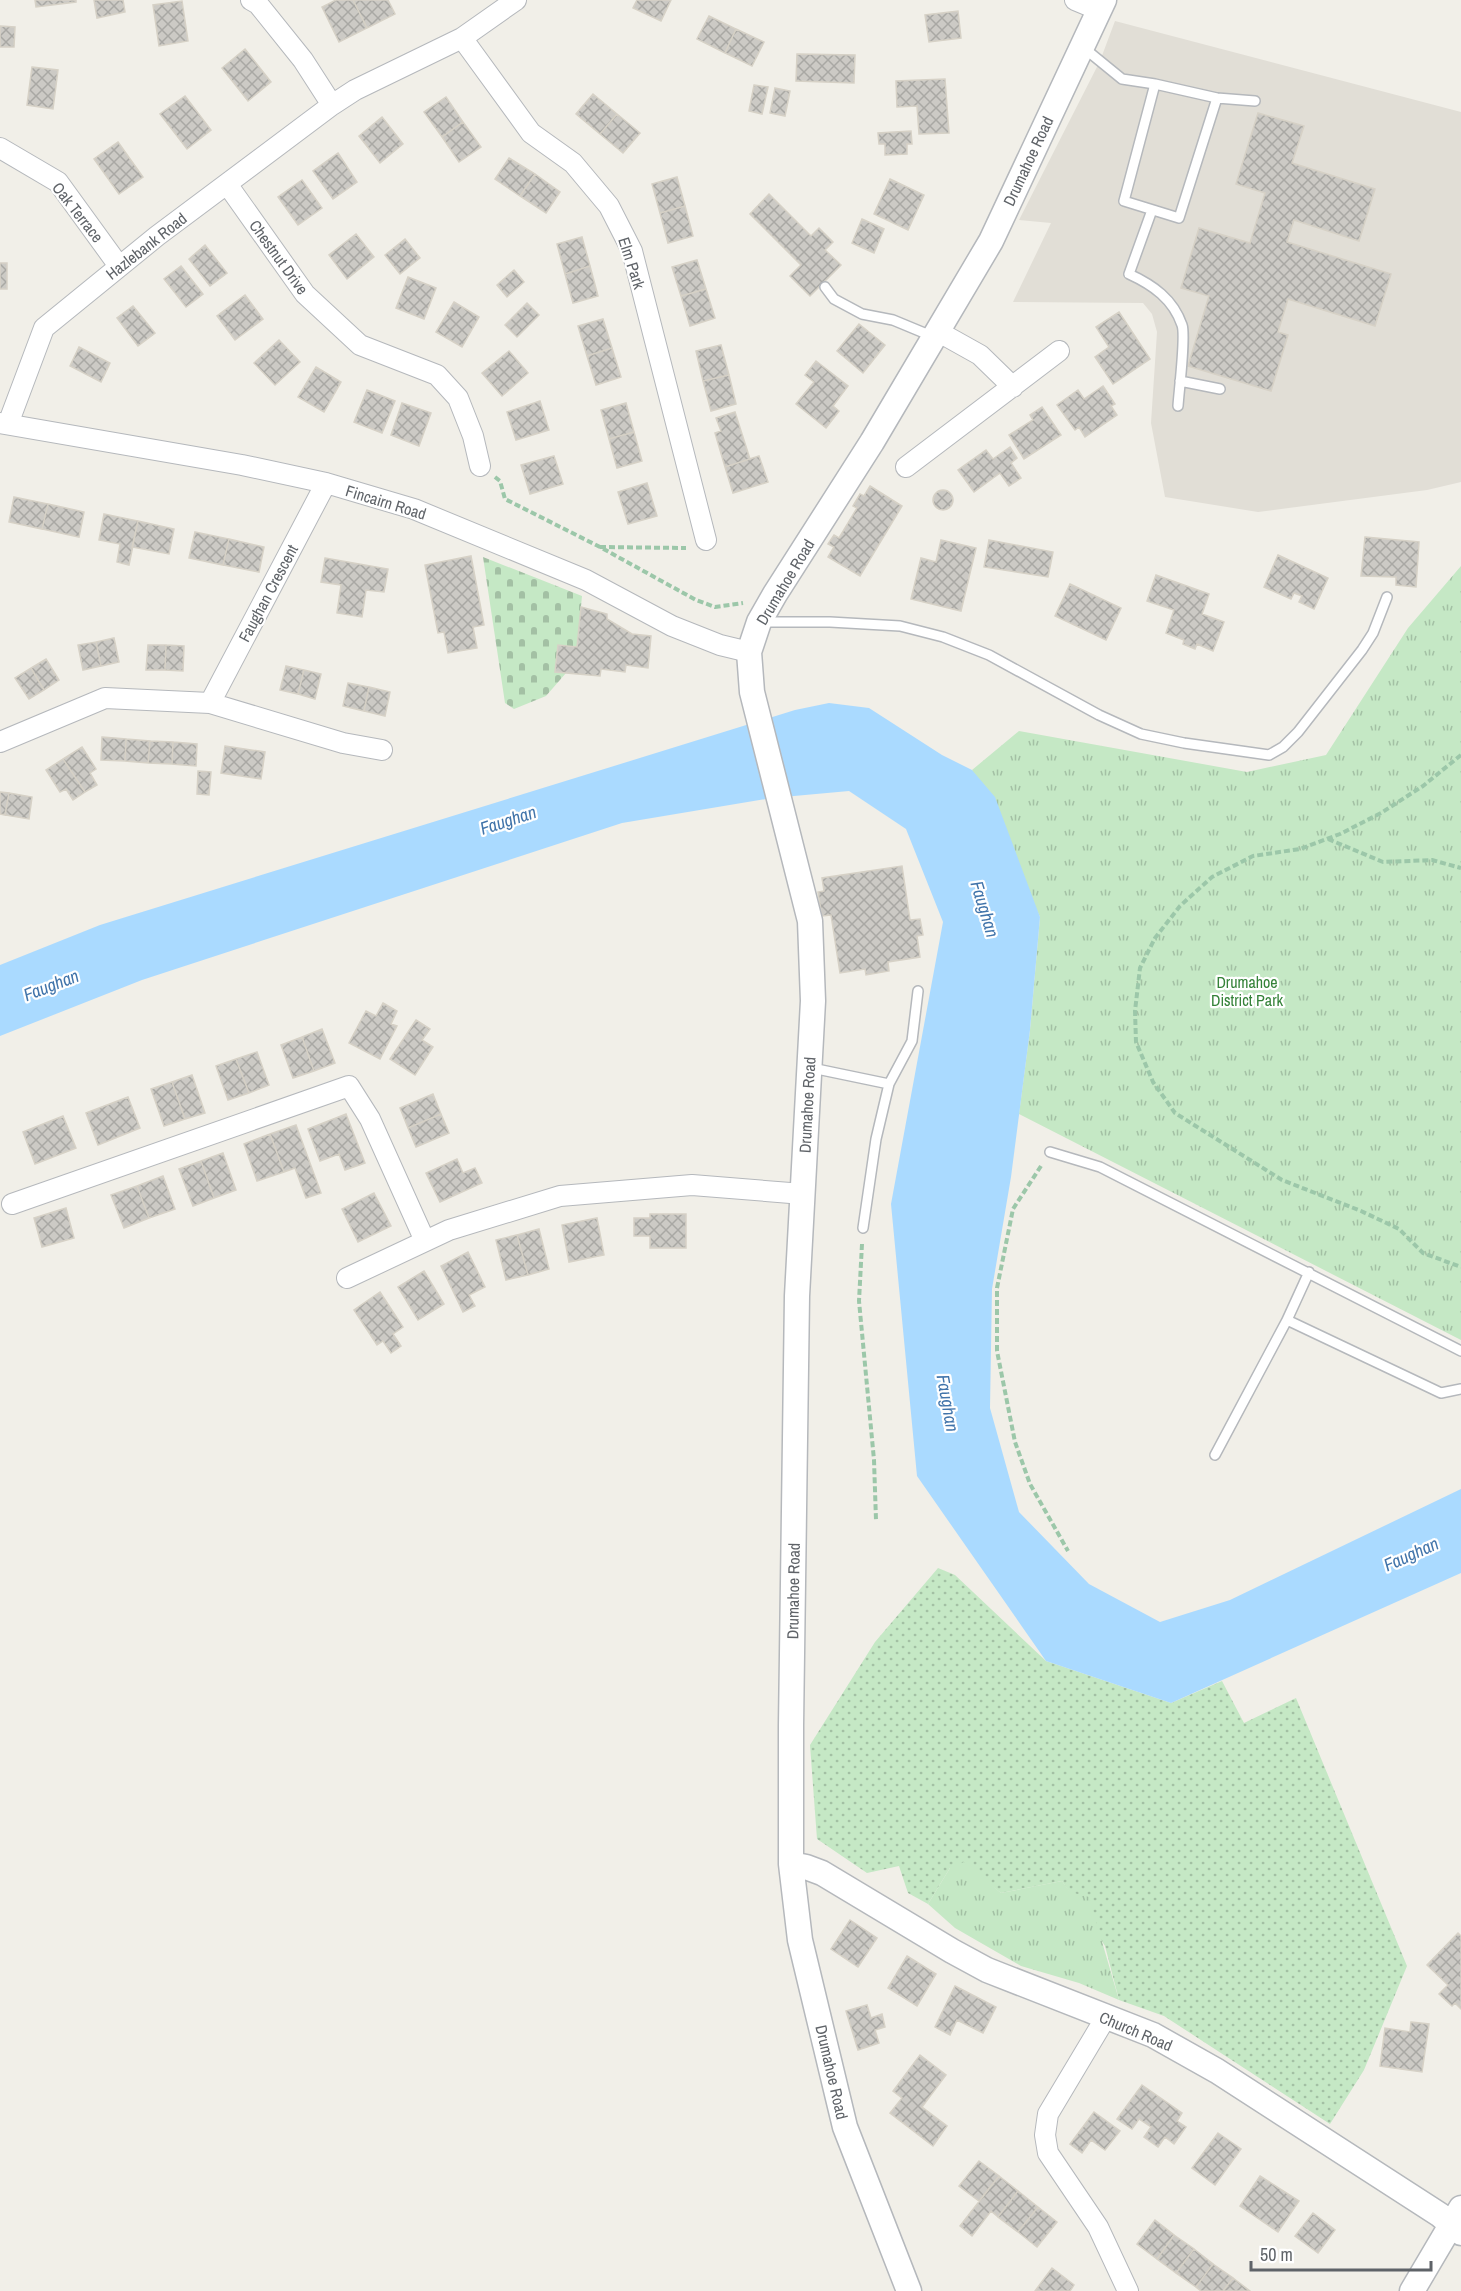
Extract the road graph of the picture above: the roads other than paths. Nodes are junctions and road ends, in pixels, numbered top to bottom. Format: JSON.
{"nodes":[{"id":1,"x":251,"y":0,"type":"edge"},
{"id":2,"x":516,"y":0,"type":"edge"},
{"id":3,"x":1075,"y":0,"type":"edge"},
{"id":4,"x":1101,"y":5,"type":"edge"},
{"id":5,"x":462,"y":38,"type":"junction"},
{"id":6,"x":1082,"y":47,"type":"junction"},
{"id":7,"x":1155,"y":84,"type":"junction"},
{"id":8,"x":1217,"y":98,"type":"junction"},
{"id":9,"x":1256,"y":101,"type":"dead end"},
{"id":10,"x":332,"y":105,"type":"junction"},
{"id":11,"x":0,"y":148,"type":"edge"},
{"id":12,"x":227,"y":184,"type":"junction"},
{"id":13,"x":1152,"y":210,"type":"junction"},
{"id":14,"x":119,"y":266,"type":"junction"},
{"id":15,"x":825,"y":287,"type":"dead end"},
{"id":16,"x":936,"y":334,"type":"junction"},
{"id":17,"x":1059,"y":351,"type":"dead end"},
{"id":18,"x":1179,"y":381,"type":"junction"},
{"id":19,"x":1013,"y":387,"type":"junction"},
{"id":20,"x":1220,"y":389,"type":"dead end"},
{"id":21,"x":1178,"y":406,"type":"dead end"},
{"id":22,"x":4,"y":423,"type":"edge"},
{"id":23,"x":480,"y":466,"type":"road end"},
{"id":24,"x":906,"y":467,"type":"dead end"},
{"id":25,"x":326,"y":483,"type":"junction"},
{"id":26,"x":706,"y":540,"type":"road end"},
{"id":27,"x":1387,"y":597,"type":"dead end"},
{"id":28,"x":759,"y":622,"type":"junction"},
{"id":29,"x":749,"y":652,"type":"junction"},
{"id":30,"x":210,"y":703,"type":"junction"},
{"id":31,"x":0,"y":742,"type":"edge"},
{"id":32,"x":382,"y":750,"type":"dead end"},
{"id":33,"x":918,"y":991,"type":"dead end"},
{"id":34,"x":809,"y":1068,"type":"junction"},
{"id":35,"x":889,"y":1084,"type":"junction"},
{"id":36,"x":1050,"y":1152,"type":"road end"},
{"id":37,"x":803,"y":1194,"type":"junction"},
{"id":38,"x":12,"y":1204,"type":"dead end"},
{"id":39,"x":863,"y":1228,"type":"road end"},
{"id":40,"x":425,"y":1241,"type":"junction"},
{"id":41,"x":1309,"y":1272,"type":"junction"},
{"id":42,"x":347,"y":1278,"type":"dead end"},
{"id":43,"x":1287,"y":1320,"type":"junction"},
{"id":44,"x":1461,"y":1351,"type":"edge"},
{"id":45,"x":1461,"y":1389,"type":"edge"},
{"id":46,"x":1215,"y":1455,"type":"dead end"},
{"id":47,"x":791,"y":1864,"type":"junction"},
{"id":48,"x":1106,"y":2017,"type":"junction"},
{"id":49,"x":1458,"y":2222,"type":"edge"},
{"id":50,"x":909,"y":2291,"type":"edge"},
{"id":51,"x":1128,"y":2291,"type":"edge"},
{"id":52,"x":1412,"y":2291,"type":"edge"}],
"edges":[{"from":1,"to":10,"type":"street"},
{"from":2,"to":5,"type":"street","name":"Hazlebank Road"},
{"from":3,"to":4,"type":"street"},
{"from":4,"to":6,"type":"street","name":"Drumahoe Road"},
{"from":5,"to":10,"type":"street","name":"Hazlebank Road"},
{"from":5,"to":26,"type":"street","name":"Elm Park"},
{"from":6,"to":7,"type":"lane"},
{"from":6,"to":16,"type":"street","name":"Drumahoe Road"},
{"from":7,"to":8,"type":"lane"},
{"from":7,"to":13,"type":"lane"},
{"from":8,"to":9,"type":"lane"},
{"from":8,"to":13,"type":"lane"},
{"from":10,"to":12,"type":"street","name":"Hazlebank Road"},
{"from":11,"to":14,"type":"street","name":"Oak Terrace"},
{"from":12,"to":14,"type":"street","name":"Hazlebank Road"},
{"from":12,"to":23,"type":"street","name":"Chestnut Drive"},
{"from":13,"to":18,"type":"lane"},
{"from":14,"to":22,"type":"street","name":"Hazlebank Road"},
{"from":15,"to":16,"type":"lane"},
{"from":16,"to":19,"type":"street"},
{"from":16,"to":28,"type":"street","name":"Drumahoe Road"},
{"from":17,"to":19,"type":"street"},
{"from":18,"to":20,"type":"lane"},
{"from":18,"to":21,"type":"lane"},
{"from":19,"to":24,"type":"street"},
{"from":22,"to":25,"type":"street","name":"Fincairn Road"},
{"from":25,"to":29,"type":"street","name":"Fincairn Road"},
{"from":25,"to":30,"type":"street","name":"Faughan Crescent"},
{"from":27,"to":28,"type":"lane"},
{"from":28,"to":29,"type":"street","name":"Drumahoe Road"},
{"from":29,"to":34,"type":"street","name":"Drumahoe Road"},
{"from":30,"to":31,"type":"street"},
{"from":30,"to":32,"type":"street"},
{"from":33,"to":35,"type":"lane"},
{"from":34,"to":35,"type":"lane"},
{"from":34,"to":37,"type":"street","name":"Drumahoe Road"},
{"from":35,"to":39,"type":"lane"},
{"from":36,"to":41,"type":"lane"},
{"from":37,"to":40,"type":"street"},
{"from":37,"to":47,"type":"street","name":"Drumahoe Road"},
{"from":38,"to":40,"type":"street"},
{"from":40,"to":42,"type":"street"},
{"from":41,"to":43,"type":"lane"},
{"from":41,"to":44,"type":"lane"},
{"from":43,"to":45,"type":"lane"},
{"from":43,"to":46,"type":"lane"},
{"from":47,"to":48,"type":"street","name":"Church Road"},
{"from":47,"to":50,"type":"street","name":"Drumahoe Road"},
{"from":48,"to":49,"type":"street","name":"Church Road"},
{"from":48,"to":51,"type":"street"},
{"from":49,"to":52,"type":"street"}]}
